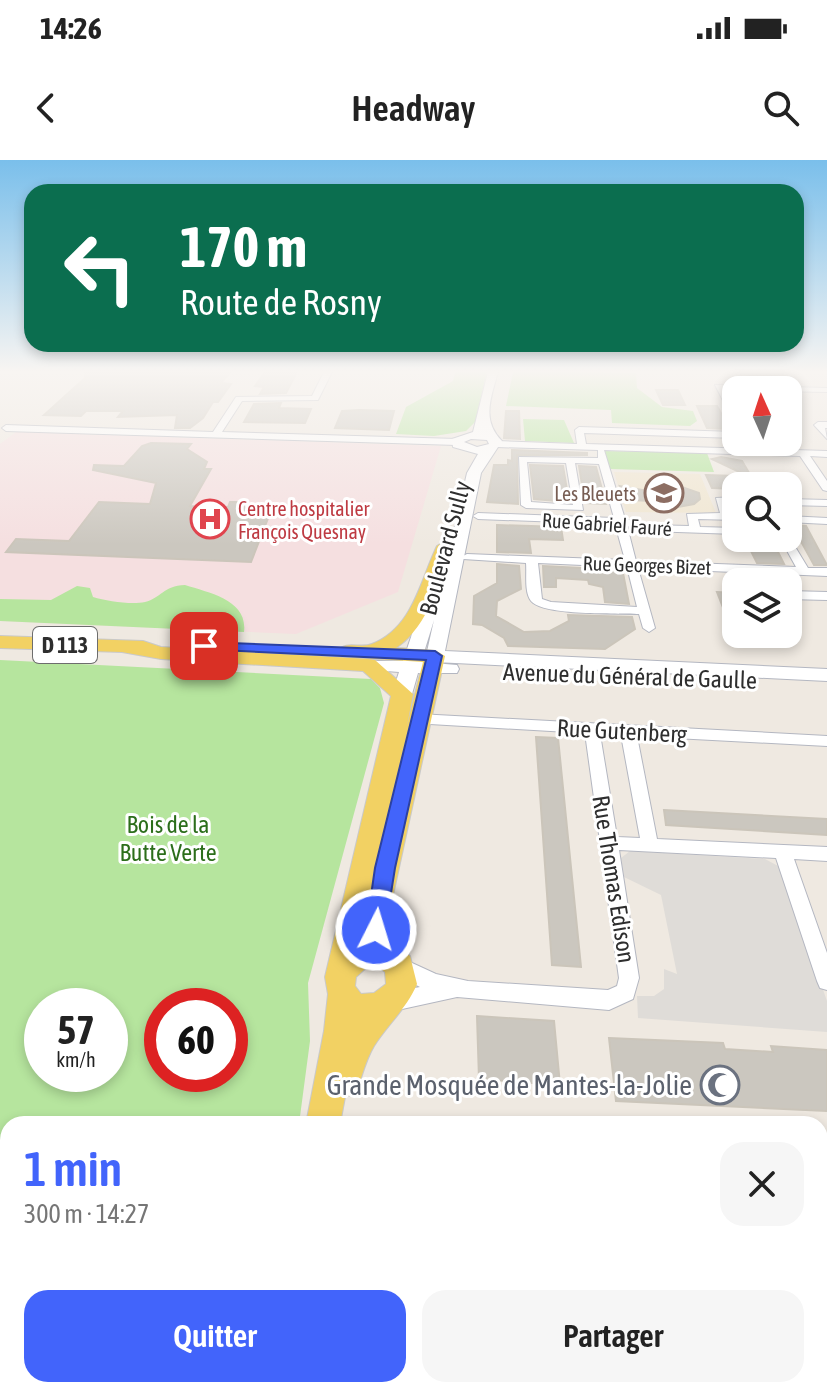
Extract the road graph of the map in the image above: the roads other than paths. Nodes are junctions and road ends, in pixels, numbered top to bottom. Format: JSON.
{"nodes":[{"id":1,"x":66,"y":430,"type":"edge"},
{"id":2,"x":219,"y":430,"type":"edge"},
{"id":3,"x":476,"y":430,"type":"edge"},
{"id":4,"x":486,"y":430,"type":"edge"},
{"id":5,"x":216,"y":434,"type":"junction"},
{"id":6,"x":722,"y":435,"type":"edge"},
{"id":7,"x":465,"y":442,"type":"junction"},
{"id":8,"x":491,"y":444,"type":"junction"},
{"id":9,"x":582,"y":446,"type":"junction"},
{"id":10,"x":600,"y":447,"type":"junction"},
{"id":11,"x":722,"y":450,"type":"edge"},
{"id":12,"x":803,"y":453,"type":"joint"},
{"id":13,"x":827,"y":454,"type":"edge"},
{"id":14,"x":570,"y":460,"type":"junction"},
{"id":15,"x":603,"y":461,"type":"junction"},
{"id":16,"x":827,"y":488,"type":"edge"},
{"id":17,"x":802,"y":502,"type":"edge"},
{"id":18,"x":827,"y":503,"type":"edge"},
{"id":19,"x":478,"y":516,"type":"dead end"},
{"id":20,"x":722,"y":517,"type":"edge"},
{"id":21,"x":802,"y":520,"type":"edge"},
{"id":22,"x":621,"y":521,"type":"junction"},
{"id":23,"x":827,"y":521,"type":"edge"},
{"id":24,"x":696,"y":530,"type":"junction"},
{"id":25,"x":722,"y":531,"type":"edge"},
{"id":26,"x":445,"y":546,"type":"junction"},
{"id":27,"x":794,"y":552,"type":"edge"},
{"id":28,"x":467,"y":557,"type":"dead end"},
{"id":29,"x":532,"y":561,"type":"junction"},
{"id":30,"x":633,"y":565,"type":"junction"},
{"id":31,"x":722,"y":568,"type":"edge"},
{"id":32,"x":804,"y":571,"type":"joint"},
{"id":33,"x":827,"y":572,"type":"edge"},
{"id":34,"x":802,"y":595,"type":"edge"},
{"id":35,"x":827,"y":596,"type":"edge"},
{"id":36,"x":645,"y":611,"type":"junction"},
{"id":37,"x":649,"y":628,"type":"dead end"},
{"id":38,"x":439,"y":631,"type":"junction"},
{"id":39,"x":0,"y":642,"type":"edge"},
{"id":40,"x":495,"y":658,"type":"junction"},
{"id":41,"x":370,"y":659,"type":"junction"},
{"id":42,"x":424,"y":667,"type":"junction"},
{"id":43,"x":827,"y":675,"type":"edge"},
{"id":44,"x":827,"y":684,"type":"edge"},
{"id":45,"x":402,"y":694,"type":"junction"},
{"id":46,"x":418,"y":719,"type":"junction"},
{"id":47,"x":592,"y":729,"type":"junction"},
{"id":48,"x":628,"y":731,"type":"junction"},
{"id":49,"x":827,"y":741,"type":"edge"},
{"id":50,"x":608,"y":843,"type":"junction"},
{"id":51,"x":650,"y":845,"type":"junction"},
{"id":52,"x":782,"y":851,"type":"junction"},
{"id":53,"x":827,"y":854,"type":"edge"},
{"id":54,"x":393,"y":961,"type":"junction"},
{"id":55,"x":827,"y":981,"type":"edge"},
{"id":56,"x":342,"y":982,"type":"junction"},
{"id":57,"x":468,"y":990,"type":"junction"},
{"id":58,"x":388,"y":1004,"type":"junction"},
{"id":59,"x":324,"y":1116,"type":"edge"},
{"id":60,"x":340,"y":1116,"type":"edge"}],
"edges":[{"from":1,"to":5,"type":"street"},
{"from":2,"to":5,"type":"street"},
{"from":3,"to":7,"type":"street"},
{"from":4,"to":8,"type":"street"},
{"from":5,"to":7,"type":"street"},
{"from":6,"to":9,"type":"street"},
{"from":7,"to":8,"type":"street"},
{"from":7,"to":26,"type":"street","name":"Boulevard Sully"},
{"from":8,"to":9,"type":"street"},
{"from":8,"to":38,"type":"street","name":"Boulevard Sully"},
{"from":9,"to":10,"type":"street"},
{"from":10,"to":11,"type":"street"},
{"from":10,"to":15,"type":"street"},
{"from":12,"to":13,"type":"street"},
{"from":12,"to":16,"type":"street"},
{"from":14,"to":14,"type":"street"},
{"from":14,"to":15,"type":"street"},
{"from":15,"to":22,"type":"street"},
{"from":17,"to":18,"type":"street"},
{"from":19,"to":22,"type":"street","name":"Rue Gabriel Fauré"},
{"from":20,"to":24,"type":"street"},
{"from":21,"to":23,"type":"street"},
{"from":22,"to":24,"type":"street","name":"Rue Gabriel Fauré"},
{"from":22,"to":30,"type":"street"},
{"from":24,"to":25,"type":"street","name":"Rue Gabriel Fauré"},
{"from":26,"to":41,"type":"main road"},
{"from":26,"to":42,"type":"street","name":"Boulevard Sully"},
{"from":27,"to":32,"type":"street"},
{"from":28,"to":29,"type":"street","name":"Rue Georges Bizet"},
{"from":29,"to":30,"type":"street","name":"Rue Georges Bizet"},
{"from":29,"to":36,"type":"street"},
{"from":30,"to":31,"type":"street","name":"Rue Georges Bizet"},
{"from":30,"to":36,"type":"street"},
{"from":32,"to":33,"type":"street","name":"Rue Georges Bizet"},
{"from":34,"to":35,"type":"street"},
{"from":36,"to":37,"type":"street"},
{"from":38,"to":40,"type":"street"},
{"from":38,"to":42,"type":"street","name":"Boulevard Sully"},
{"from":39,"to":41,"type":"main road","number":"D 113"},
{"from":40,"to":42,"type":"street","name":"Avenue du Général de Gaulle","number":"D 113"},
{"from":40,"to":43,"type":"street","name":"Avenue du Général de Gaulle","number":"D 113"},
{"from":41,"to":42,"type":"main road","number":"D 113"},
{"from":41,"to":45,"type":"main road"},
{"from":42,"to":44,"type":"street","name":"Avenue du Général de Gaulle"},
{"from":42,"to":45,"type":"street","name":"Boulevard Sully"},
{"from":42,"to":46,"type":"main road","name":"Boulevard Sully"},
{"from":45,"to":56,"type":"main road","name":"Boulevard Sully"},
{"from":46,"to":47,"type":"street","name":"Rue Gutenberg"},
{"from":46,"to":54,"type":"main road","name":"Boulevard Sully"},
{"from":47,"to":48,"type":"street","name":"Rue Gutenberg"},
{"from":47,"to":50,"type":"street","name":"Rue Thomas Edison"},
{"from":48,"to":49,"type":"street","name":"Rue Gutenberg"},
{"from":48,"to":51,"type":"street","name":"Rue Thomas Edison"},
{"from":50,"to":51,"type":"street"},
{"from":50,"to":57,"type":"street","name":"Rue Thomas Edison"},
{"from":51,"to":52,"type":"street"},
{"from":52,"to":53,"type":"street"},
{"from":52,"to":55,"type":"street"},
{"from":54,"to":56,"type":"main road"},
{"from":54,"to":57,"type":"street"},
{"from":54,"to":58,"type":"main road"},
{"from":56,"to":58,"type":"main road"},
{"from":56,"to":59,"type":"main road","name":"Boulevard Sully"},
{"from":57,"to":58,"type":"street"},
{"from":58,"to":60,"type":"main road"}]}
